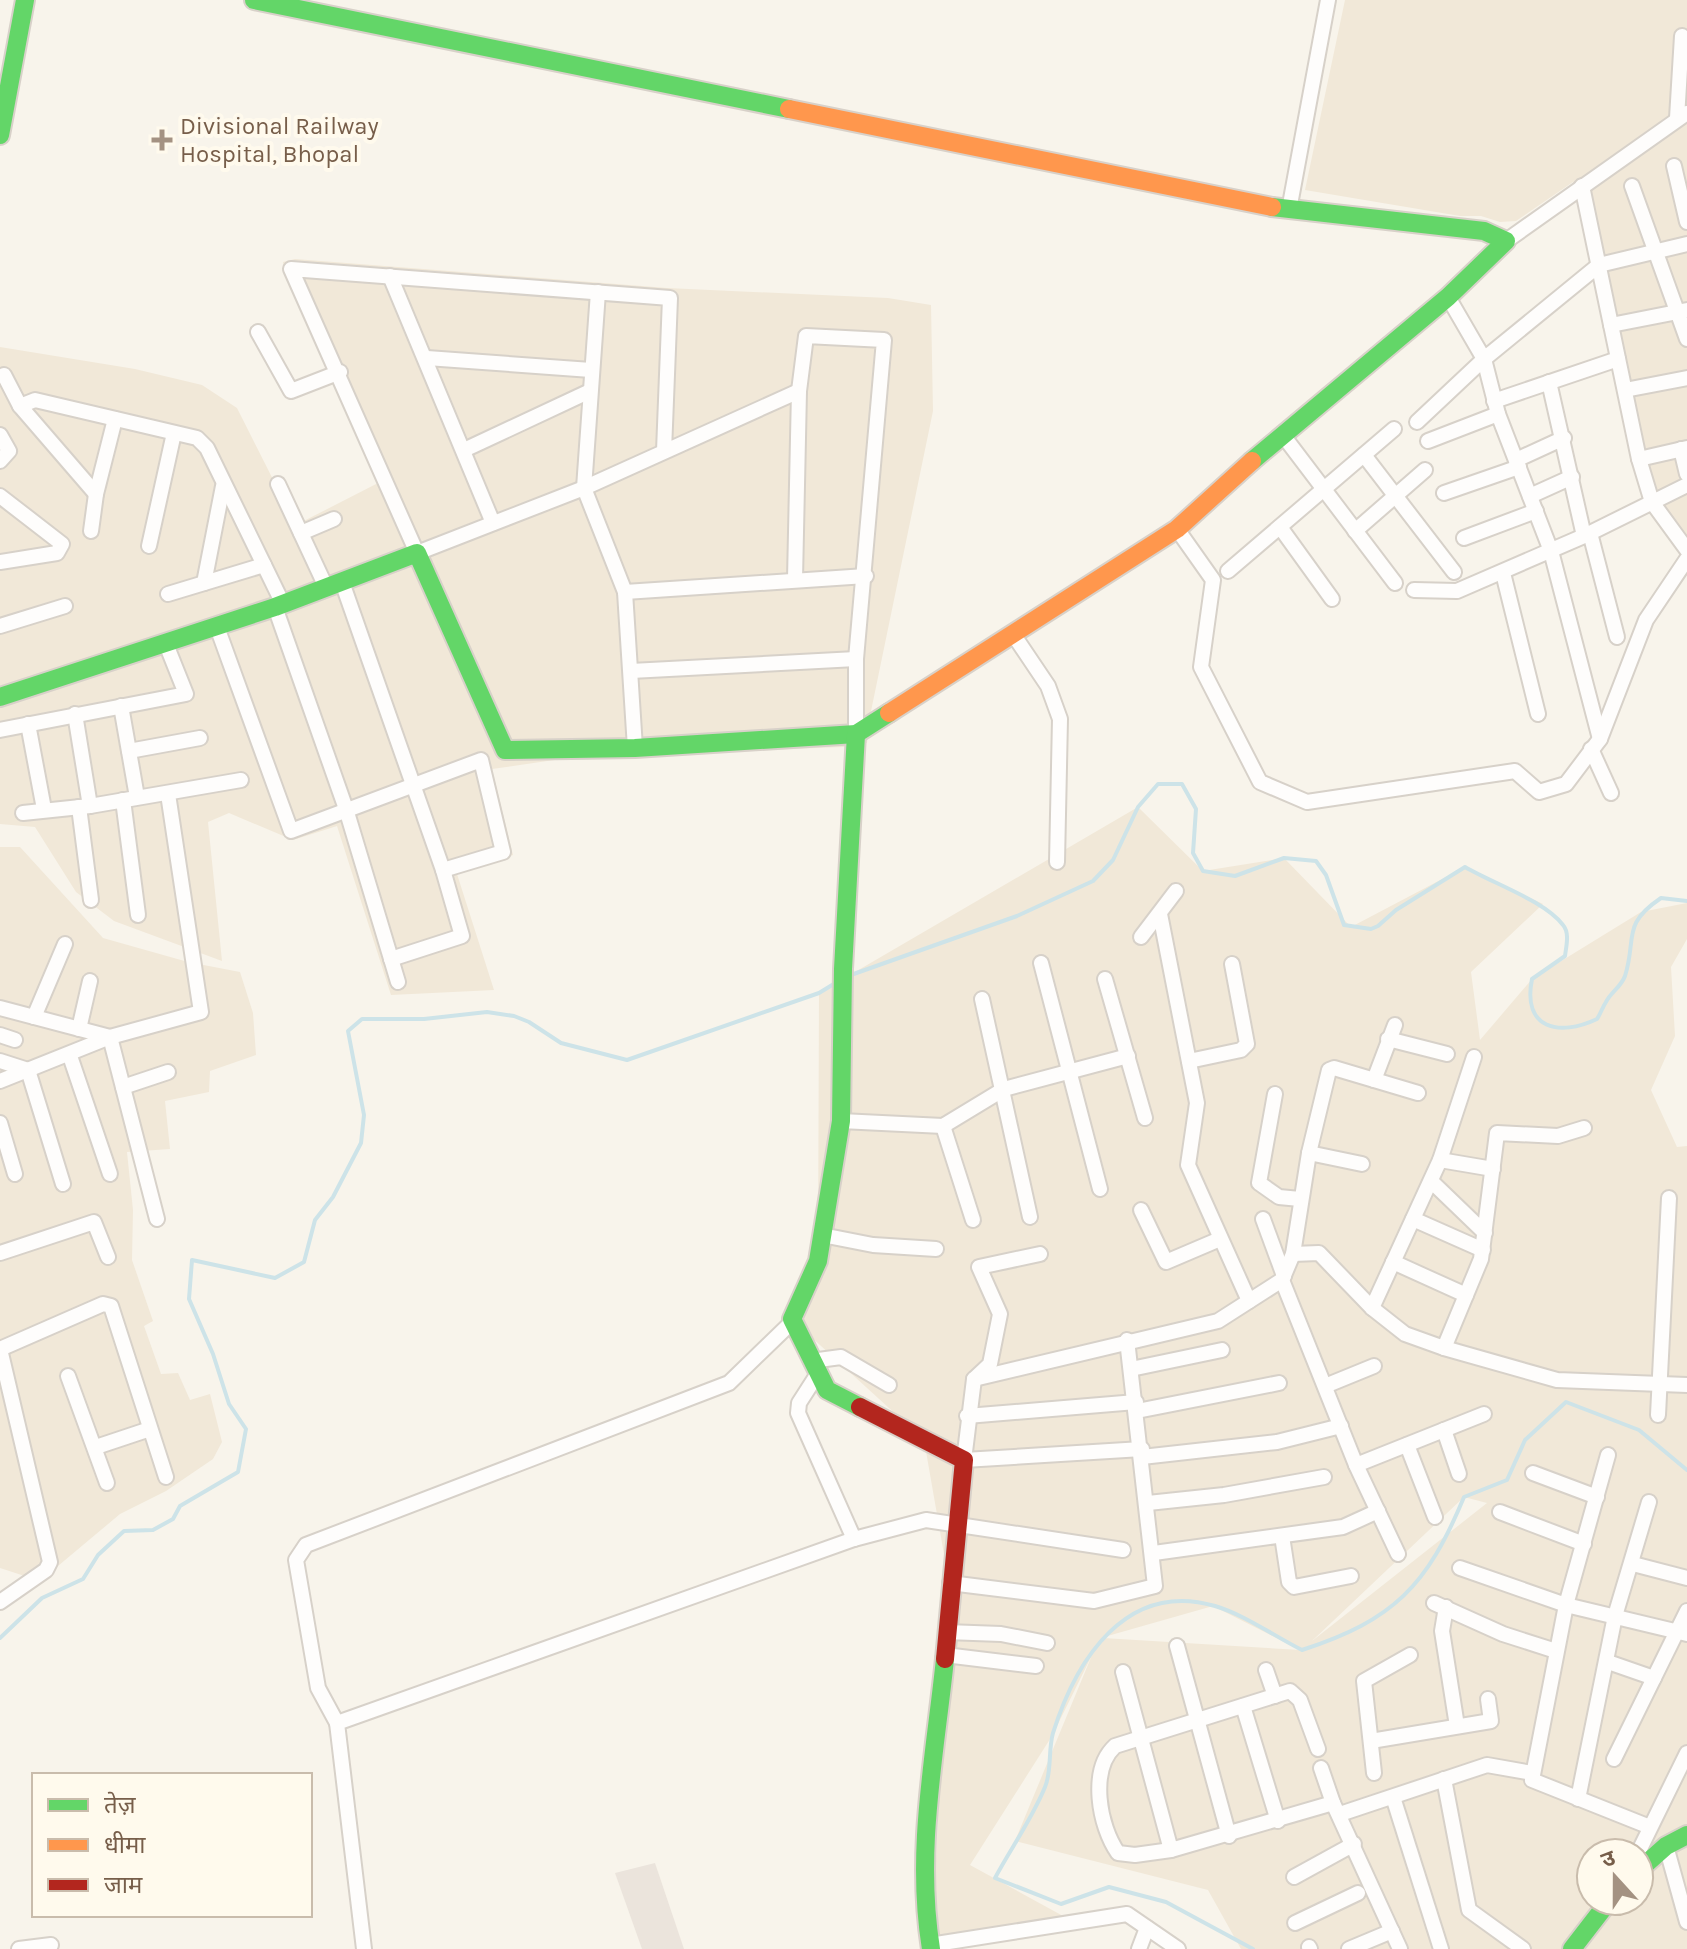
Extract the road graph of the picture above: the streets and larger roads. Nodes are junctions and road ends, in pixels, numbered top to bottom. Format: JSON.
{"nodes":[{"id":1,"x":25,"y":0,"type":"edge"},
{"id":2,"x":254,"y":0,"type":"edge"},
{"id":3,"x":1328,"y":0,"type":"edge"},
{"id":4,"x":1682,"y":36,"type":"dead end"},
{"id":5,"x":1682,"y":110,"type":"edge"},
{"id":6,"x":0,"y":135,"type":"edge"},
{"id":7,"x":1674,"y":166,"type":"dead end"},
{"id":8,"x":1582,"y":186,"type":"junction"},
{"id":9,"x":1632,"y":186,"type":"dead end"},
{"id":10,"x":1685,"y":202,"type":"edge"},
{"id":11,"x":1289,"y":210,"type":"junction"},
{"id":12,"x":1687,"y":222,"type":"edge"},
{"id":13,"x":1506,"y":241,"type":"junction"},
{"id":14,"x":1687,"y":244,"type":"edge"},
{"id":15,"x":1652,"y":250,"type":"junction"},
{"id":16,"x":1599,"y":265,"type":"junction"},
{"id":17,"x":390,"y":276,"type":"junction"},
{"id":18,"x":598,"y":292,"type":"junction"},
{"id":19,"x":1448,"y":297,"type":"junction"},
{"id":20,"x":1682,"y":311,"type":"edge"},
{"id":21,"x":1611,"y":325,"type":"junction"},
{"id":22,"x":258,"y":332,"type":"dead end"},
{"id":23,"x":1687,"y":339,"type":"edge"},
{"id":24,"x":427,"y":358,"type":"junction"},
{"id":25,"x":1484,"y":359,"type":"junction"},
{"id":26,"x":1618,"y":359,"type":"junction"},
{"id":27,"x":591,"y":370,"type":"junction"},
{"id":28,"x":340,"y":372,"type":"junction"},
{"id":29,"x":4,"y":375,"type":"dead end"},
{"id":30,"x":1687,"y":378,"type":"edge"},
{"id":31,"x":1549,"y":382,"type":"junction"},
{"id":32,"x":1625,"y":390,"type":"junction"},
{"id":33,"x":799,"y":391,"type":"junction"},
{"id":34,"x":588,"y":392,"type":"junction"},
{"id":35,"x":20,"y":406,"type":"junction"},
{"id":36,"x":1496,"y":408,"type":"junction"},
{"id":37,"x":115,"y":419,"type":"junction"},
{"id":38,"x":1417,"y":422,"type":"dead end"},
{"id":39,"x":1394,"y":429,"type":"dead end"},
{"id":40,"x":174,"y":433,"type":"junction"},
{"id":41,"x":1282,"y":434,"type":"junction"},
{"id":42,"x":0,"y":435,"type":"edge"},
{"id":43,"x":1564,"y":438,"type":"junction"},
{"id":44,"x":1428,"y":441,"type":"dead end"},
{"id":45,"x":1684,"y":448,"type":"edge"},
{"id":46,"x":464,"y":450,"type":"junction"},
{"id":47,"x":664,"y":451,"type":"junction"},
{"id":48,"x":1364,"y":455,"type":"junction"},
{"id":49,"x":1639,"y":459,"type":"junction"},
{"id":50,"x":0,"y":461,"type":"edge"},
{"id":51,"x":1517,"y":463,"type":"junction"},
{"id":52,"x":1425,"y":470,"type":"dead end"},
{"id":53,"x":1687,"y":474,"type":"edge"},
{"id":54,"x":1572,"y":477,"type":"junction"},
{"id":55,"x":278,"y":484,"type":"dead end"},
{"id":56,"x":1687,"y":485,"type":"edge"},
{"id":57,"x":223,"y":486,"type":"junction"},
{"id":58,"x":584,"y":488,"type":"junction"},
{"id":59,"x":1324,"y":489,"type":"junction"},
{"id":60,"x":1444,"y":493,"type":"dead end"},
{"id":61,"x":96,"y":494,"type":"junction"},
{"id":62,"x":1396,"y":496,"type":"junction"},
{"id":63,"x":1530,"y":496,"type":"junction"},
{"id":64,"x":0,"y":499,"type":"edge"},
{"id":65,"x":1652,"y":502,"type":"junction"},
{"id":66,"x":1536,"y":511,"type":"junction"},
{"id":67,"x":334,"y":519,"type":"dead end"},
{"id":68,"x":493,"y":523,"type":"junction"},
{"id":69,"x":1280,"y":527,"type":"junction"},
{"id":70,"x":1177,"y":529,"type":"junction"},
{"id":71,"x":1680,"y":530,"type":"edge"},
{"id":72,"x":91,"y":531,"type":"dead end"},
{"id":73,"x":1355,"y":531,"type":"junction"},
{"id":74,"x":301,"y":533,"type":"junction"},
{"id":75,"x":1587,"y":534,"type":"junction"},
{"id":76,"x":1464,"y":538,"type":"dead end"},
{"id":77,"x":149,"y":546,"type":"dead end"},
{"id":78,"x":1687,"y":550,"type":"edge"},
{"id":79,"x":1551,"y":551,"type":"junction"},
{"id":80,"x":417,"y":553,"type":"junction"},
{"id":81,"x":1687,"y":559,"type":"edge"},
{"id":82,"x":0,"y":562,"type":"edge"},
{"id":83,"x":264,"y":565,"type":"junction"},
{"id":84,"x":1228,"y":571,"type":"dead end"},
{"id":85,"x":1454,"y":572,"type":"dead end"},
{"id":86,"x":1503,"y":573,"type":"junction"},
{"id":87,"x":866,"y":576,"type":"junction"},
{"id":88,"x":795,"y":579,"type":"junction"},
{"id":89,"x":204,"y":583,"type":"junction"},
{"id":90,"x":1395,"y":583,"type":"dead end"},
{"id":91,"x":334,"y":584,"type":"junction"},
{"id":92,"x":1414,"y":590,"type":"dead end"},
{"id":93,"x":625,"y":592,"type":"junction"},
{"id":94,"x":168,"y":594,"type":"dead end"},
{"id":95,"x":1332,"y":599,"type":"dead end"},
{"id":96,"x":279,"y":605,"type":"junction"},
{"id":97,"x":65,"y":606,"type":"dead end"},
{"id":98,"x":0,"y":626,"type":"edge"},
{"id":99,"x":217,"y":627,"type":"junction"},
{"id":100,"x":1013,"y":634,"type":"junction"},
{"id":101,"x":1617,"y":637,"type":"dead end"},
{"id":102,"x":166,"y":644,"type":"junction"},
{"id":103,"x":856,"y":659,"type":"junction"},
{"id":104,"x":631,"y":671,"type":"junction"},
{"id":105,"x":0,"y":697,"type":"edge"},
{"id":106,"x":121,"y":706,"type":"junction"},
{"id":107,"x":75,"y":714,"type":"junction"},
{"id":108,"x":1538,"y":714,"type":"dead end"},
{"id":109,"x":28,"y":724,"type":"junction"},
{"id":110,"x":0,"y":730,"type":"edge"},
{"id":111,"x":856,"y":734,"type":"junction"},
{"id":112,"x":200,"y":738,"type":"dead end"},
{"id":113,"x":1596,"y":744,"type":"junction"},
{"id":114,"x":635,"y":748,"type":"junction"},
{"id":115,"x":129,"y":751,"type":"junction"},
{"id":116,"x":241,"y":780,"type":"dead end"},
{"id":117,"x":414,"y":785,"type":"junction"},
{"id":118,"x":1611,"y":793,"type":"dead end"},
{"id":119,"x":168,"y":794,"type":"junction"},
{"id":120,"x":130,"y":798,"type":"junction"},
{"id":121,"x":85,"y":807,"type":"junction"},
{"id":122,"x":44,"y":809,"type":"junction"},
{"id":123,"x":346,"y":809,"type":"junction"},
{"id":124,"x":23,"y":813,"type":"dead end"},
{"id":125,"x":1057,"y":862,"type":"dead end"},
{"id":126,"x":443,"y":870,"type":"junction"},
{"id":127,"x":1176,"y":891,"type":"dead end"},
{"id":128,"x":91,"y":900,"type":"dead end"},
{"id":129,"x":1160,"y":914,"type":"junction"},
{"id":130,"x":138,"y":915,"type":"dead end"},
{"id":131,"x":1141,"y":937,"type":"dead end"},
{"id":132,"x":65,"y":944,"type":"dead end"},
{"id":133,"x":391,"y":959,"type":"junction"},
{"id":134,"x":1041,"y":963,"type":"dead end"},
{"id":135,"x":1232,"y":964,"type":"dead end"},
{"id":136,"x":1105,"y":979,"type":"dead end"},
{"id":137,"x":90,"y":981,"type":"dead end"},
{"id":138,"x":398,"y":982,"type":"dead end"},
{"id":139,"x":982,"y":999,"type":"dead end"},
{"id":140,"x":0,"y":1008,"type":"edge"},
{"id":141,"x":34,"y":1017,"type":"junction"},
{"id":142,"x":1395,"y":1025,"type":"dead end"},
{"id":143,"x":79,"y":1029,"type":"junction"},
{"id":144,"x":110,"y":1037,"type":"junction"},
{"id":145,"x":1388,"y":1039,"type":"junction"},
{"id":146,"x":1447,"y":1054,"type":"dead end"},
{"id":147,"x":70,"y":1056,"type":"junction"},
{"id":148,"x":1128,"y":1056,"type":"junction"},
{"id":149,"x":1474,"y":1057,"type":"dead end"},
{"id":150,"x":0,"y":1061,"type":"edge"},
{"id":151,"x":1189,"y":1061,"type":"junction"},
{"id":152,"x":28,"y":1070,"type":"junction"},
{"id":153,"x":168,"y":1072,"type":"dead end"},
{"id":154,"x":1070,"y":1073,"type":"junction"},
{"id":155,"x":1374,"y":1080,"type":"junction"},
{"id":156,"x":0,"y":1081,"type":"edge"},
{"id":157,"x":123,"y":1087,"type":"junction"},
{"id":158,"x":1004,"y":1089,"type":"junction"},
{"id":159,"x":1418,"y":1093,"type":"dead end"},
{"id":160,"x":1275,"y":1094,"type":"dead end"},
{"id":161,"x":1145,"y":1118,"type":"dead end"},
{"id":162,"x":841,"y":1121,"type":"junction"},
{"id":163,"x":0,"y":1123,"type":"edge"},
{"id":164,"x":943,"y":1126,"type":"junction"},
{"id":165,"x":1584,"y":1128,"type":"dead end"},
{"id":166,"x":1309,"y":1153,"type":"junction"},
{"id":167,"x":1440,"y":1160,"type":"junction"},
{"id":168,"x":1362,"y":1164,"type":"dead end"},
{"id":169,"x":1493,"y":1169,"type":"junction"},
{"id":170,"x":15,"y":1174,"type":"dead end"},
{"id":171,"x":110,"y":1174,"type":"dead end"},
{"id":172,"x":1431,"y":1181,"type":"junction"},
{"id":173,"x":63,"y":1184,"type":"dead end"},
{"id":174,"x":1100,"y":1189,"type":"dead end"},
{"id":175,"x":1669,"y":1198,"type":"dead end"},
{"id":176,"x":1300,"y":1199,"type":"junction"},
{"id":177,"x":1141,"y":1210,"type":"dead end"},
{"id":178,"x":1030,"y":1217,"type":"dead end"},
{"id":179,"x":157,"y":1219,"type":"dead end"},
{"id":180,"x":1263,"y":1219,"type":"dead end"},
{"id":181,"x":1413,"y":1219,"type":"junction"},
{"id":182,"x":973,"y":1220,"type":"dead end"},
{"id":183,"x":1485,"y":1233,"type":"junction"},
{"id":184,"x":822,"y":1235,"type":"junction"},
{"id":185,"x":1220,"y":1239,"type":"junction"},
{"id":186,"x":936,"y":1249,"type":"dead end"},
{"id":187,"x":1483,"y":1250,"type":"junction"},
{"id":188,"x":0,"y":1253,"type":"edge"},
{"id":189,"x":1040,"y":1254,"type":"dead end"},
{"id":190,"x":1293,"y":1254,"type":"junction"},
{"id":191,"x":108,"y":1257,"type":"dead end"},
{"id":192,"x":1393,"y":1262,"type":"junction"},
{"id":193,"x":1283,"y":1278,"type":"junction"},
{"id":194,"x":1466,"y":1295,"type":"junction"},
{"id":195,"x":1249,"y":1301,"type":"junction"},
{"id":196,"x":1372,"y":1308,"type":"junction"},
{"id":197,"x":793,"y":1321,"type":"junction"},
{"id":198,"x":1127,"y":1340,"type":"junction"},
{"id":199,"x":1444,"y":1348,"type":"junction"},
{"id":200,"x":0,"y":1349,"type":"edge"},
{"id":201,"x":1222,"y":1350,"type":"dead end"},
{"id":202,"x":1374,"y":1366,"type":"dead end"},
{"id":203,"x":814,"y":1368,"type":"junction"},
{"id":204,"x":1131,"y":1369,"type":"junction"},
{"id":205,"x":68,"y":1376,"type":"dead end"},
{"id":206,"x":974,"y":1379,"type":"junction"},
{"id":207,"x":1279,"y":1383,"type":"dead end"},
{"id":208,"x":1660,"y":1383,"type":"junction"},
{"id":209,"x":889,"y":1385,"type":"dead end"},
{"id":210,"x":1687,"y":1385,"type":"edge"},
{"id":211,"x":1325,"y":1386,"type":"junction"},
{"id":212,"x":1136,"y":1407,"type":"junction"},
{"id":213,"x":1484,"y":1414,"type":"dead end"},
{"id":214,"x":1658,"y":1415,"type":"dead end"},
{"id":215,"x":967,"y":1416,"type":"junction"},
{"id":216,"x":1341,"y":1426,"type":"junction"},
{"id":217,"x":150,"y":1429,"type":"junction"},
{"id":218,"x":1444,"y":1430,"type":"junction"},
{"id":219,"x":1407,"y":1445,"type":"junction"},
{"id":220,"x":96,"y":1447,"type":"junction"},
{"id":221,"x":1142,"y":1453,"type":"junction"},
{"id":222,"x":1608,"y":1455,"type":"dead end"},
{"id":223,"x":964,"y":1460,"type":"junction"},
{"id":224,"x":1356,"y":1465,"type":"junction"},
{"id":225,"x":1533,"y":1473,"type":"dead end"},
{"id":226,"x":1459,"y":1474,"type":"dead end"},
{"id":227,"x":166,"y":1477,"type":"dead end"},
{"id":228,"x":1324,"y":1477,"type":"dead end"},
{"id":229,"x":107,"y":1483,"type":"dead end"},
{"id":230,"x":1597,"y":1497,"type":"junction"},
{"id":231,"x":1649,"y":1502,"type":"dead end"},
{"id":232,"x":1148,"y":1503,"type":"junction"},
{"id":233,"x":1378,"y":1511,"type":"junction"},
{"id":234,"x":1500,"y":1512,"type":"dead end"},
{"id":235,"x":1435,"y":1517,"type":"dead end"},
{"id":236,"x":953,"y":1527,"type":"junction"},
{"id":237,"x":1282,"y":1536,"type":"junction"},
{"id":238,"x":854,"y":1539,"type":"junction"},
{"id":239,"x":1584,"y":1544,"type":"junction"},
{"id":240,"x":1123,"y":1550,"type":"dead end"},
{"id":241,"x":1154,"y":1553,"type":"junction"},
{"id":242,"x":1398,"y":1554,"type":"dead end"},
{"id":243,"x":1633,"y":1564,"type":"junction"},
{"id":244,"x":1460,"y":1568,"type":"dead end"},
{"id":245,"x":1351,"y":1576,"type":"dead end"},
{"id":246,"x":1687,"y":1578,"type":"edge"},
{"id":247,"x":950,"y":1583,"type":"junction"},
{"id":248,"x":4,"y":1596,"type":"edge"},
{"id":249,"x":1566,"y":1605,"type":"junction"},
{"id":250,"x":1687,"y":1611,"type":"edge"},
{"id":251,"x":1615,"y":1616,"type":"junction"},
{"id":252,"x":946,"y":1632,"type":"junction"},
{"id":253,"x":1682,"y":1632,"type":"edge"},
{"id":254,"x":1047,"y":1643,"type":"dead end"},
{"id":255,"x":1177,"y":1646,"type":"dead end"},
{"id":256,"x":1556,"y":1651,"type":"junction"},
{"id":257,"x":945,"y":1655,"type":"junction"},
{"id":258,"x":1410,"y":1655,"type":"dead end"},
{"id":259,"x":1608,"y":1662,"type":"junction"},
{"id":260,"x":1036,"y":1666,"type":"dead end"},
{"id":261,"x":1266,"y":1670,"type":"dead end"},
{"id":262,"x":1123,"y":1672,"type":"dead end"},
{"id":263,"x":1654,"y":1678,"type":"junction"},
{"id":264,"x":1275,"y":1696,"type":"junction"},
{"id":265,"x":1488,"y":1699,"type":"dead end"},
{"id":266,"x":1243,"y":1706,"type":"junction"},
{"id":267,"x":1199,"y":1720,"type":"junction"},
{"id":268,"x":337,"y":1723,"type":"junction"},
{"id":269,"x":1457,"y":1726,"type":"junction"},
{"id":270,"x":1142,"y":1739,"type":"junction"},
{"id":271,"x":1371,"y":1741,"type":"junction"},
{"id":272,"x":1318,"y":1749,"type":"dead end"},
{"id":273,"x":1687,"y":1753,"type":"edge"},
{"id":274,"x":1614,"y":1759,"type":"dead end"},
{"id":275,"x":1321,"y":1768,"type":"dead end"},
{"id":276,"x":1374,"y":1773,"type":"dead end"},
{"id":277,"x":1532,"y":1773,"type":"junction"},
{"id":278,"x":1444,"y":1779,"type":"junction"},
{"id":279,"x":1393,"y":1797,"type":"junction"},
{"id":280,"x":1578,"y":1799,"type":"junction"},
{"id":281,"x":1336,"y":1809,"type":"junction"},
{"id":282,"x":1278,"y":1821,"type":"junction"},
{"id":283,"x":1650,"y":1827,"type":"junction"},
{"id":284,"x":1687,"y":1835,"type":"edge"},
{"id":285,"x":1229,"y":1836,"type":"junction"},
{"id":286,"x":1645,"y":1837,"type":"edge"},
{"id":287,"x":1354,"y":1844,"type":"junction"},
{"id":288,"x":1666,"y":1846,"type":"junction"},
{"id":289,"x":1171,"y":1850,"type":"junction"},
{"id":290,"x":1655,"y":1856,"type":"edge"},
{"id":291,"x":1294,"y":1877,"type":"dead end"},
{"id":292,"x":1371,"y":1879,"type":"junction"},
{"id":293,"x":1597,"y":1917,"type":"edge"},
{"id":294,"x":1687,"y":1922,"type":"edge"},
{"id":295,"x":1295,"y":1923,"type":"dead end"},
{"id":296,"x":1147,"y":1928,"type":"junction"},
{"id":297,"x":1392,"y":1931,"type":"junction"},
{"id":298,"x":51,"y":1945,"type":"dead end"},
{"id":299,"x":931,"y":1947,"type":"edge"},
{"id":300,"x":1172,"y":1947,"type":"edge"},
{"id":301,"x":19,"y":1949,"type":"edge"},
{"id":302,"x":364,"y":1949,"type":"edge"},
{"id":303,"x":1139,"y":1949,"type":"edge"},
{"id":304,"x":1349,"y":1949,"type":"edge"},
{"id":305,"x":1400,"y":1949,"type":"edge"},
{"id":306,"x":1441,"y":1949,"type":"edge"},
{"id":307,"x":1523,"y":1949,"type":"edge"},
{"id":308,"x":1572,"y":1949,"type":"edge"}],
"edges":[{"from":1,"to":6,"type":"street"},
{"from":2,"to":11,"type":"street"},
{"from":3,"to":11,"type":"street"},
{"from":4,"to":5,"type":"street"},
{"from":5,"to":8,"type":"street"},
{"from":7,"to":10,"type":"street"},
{"from":8,"to":13,"type":"street"},
{"from":8,"to":16,"type":"street"},
{"from":9,"to":15,"type":"street"},
{"from":10,"to":12,"type":"street"},
{"from":11,"to":13,"type":"street"},
{"from":13,"to":19,"type":"street"},
{"from":14,"to":15,"type":"street"},
{"from":15,"to":16,"type":"street"},
{"from":15,"to":20,"type":"street"},
{"from":16,"to":21,"type":"street"},
{"from":16,"to":25,"type":"street"},
{"from":17,"to":18,"type":"street"},
{"from":17,"to":24,"type":"street"},
{"from":17,"to":28,"type":"street"},
{"from":18,"to":27,"type":"street"},
{"from":18,"to":47,"type":"street"},
{"from":19,"to":25,"type":"street"},
{"from":19,"to":41,"type":"street"},
{"from":20,"to":21,"type":"street"},
{"from":20,"to":23,"type":"street"},
{"from":21,"to":26,"type":"street"},
{"from":22,"to":28,"type":"street"},
{"from":24,"to":27,"type":"street"},
{"from":24,"to":46,"type":"street"},
{"from":25,"to":36,"type":"street"},
{"from":25,"to":38,"type":"street"},
{"from":26,"to":31,"type":"street"},
{"from":26,"to":32,"type":"street"},
{"from":27,"to":34,"type":"street"},
{"from":28,"to":80,"type":"street"},
{"from":29,"to":35,"type":"street"},
{"from":30,"to":32,"type":"street"},
{"from":31,"to":36,"type":"street"},
{"from":31,"to":43,"type":"street"},
{"from":32,"to":49,"type":"street"},
{"from":33,"to":47,"type":"street"},
{"from":33,"to":87,"type":"street"},
{"from":33,"to":88,"type":"street"},
{"from":34,"to":46,"type":"street"},
{"from":34,"to":58,"type":"street"},
{"from":35,"to":37,"type":"street"},
{"from":35,"to":61,"type":"street"},
{"from":36,"to":44,"type":"street"},
{"from":36,"to":51,"type":"street"},
{"from":37,"to":40,"type":"street"},
{"from":37,"to":61,"type":"street"},
{"from":39,"to":48,"type":"street"},
{"from":40,"to":57,"type":"street"},
{"from":40,"to":77,"type":"street"},
{"from":41,"to":59,"type":"street"},
{"from":41,"to":70,"type":"street"},
{"from":42,"to":50,"type":"street"},
{"from":43,"to":51,"type":"street"},
{"from":43,"to":54,"type":"street"},
{"from":45,"to":49,"type":"street"},
{"from":45,"to":53,"type":"street"},
{"from":46,"to":68,"type":"street"},
{"from":47,"to":58,"type":"street"},
{"from":48,"to":59,"type":"street"},
{"from":48,"to":62,"type":"street"},
{"from":49,"to":65,"type":"street"},
{"from":51,"to":60,"type":"street"},
{"from":51,"to":63,"type":"street"},
{"from":52,"to":62,"type":"street"},
{"from":54,"to":63,"type":"street"},
{"from":54,"to":75,"type":"street"},
{"from":55,"to":74,"type":"street"},
{"from":56,"to":65,"type":"street"},
{"from":57,"to":83,"type":"street"},
{"from":57,"to":89,"type":"street"},
{"from":58,"to":68,"type":"street"},
{"from":58,"to":93,"type":"street"},
{"from":59,"to":69,"type":"street"},
{"from":59,"to":73,"type":"street"},
{"from":61,"to":72,"type":"street"},
{"from":62,"to":73,"type":"street"},
{"from":62,"to":85,"type":"street"},
{"from":63,"to":66,"type":"street"},
{"from":64,"to":82,"type":"street"},
{"from":65,"to":71,"type":"street"},
{"from":65,"to":75,"type":"street"},
{"from":66,"to":76,"type":"street"},
{"from":66,"to":79,"type":"street"},
{"from":67,"to":74,"type":"street"},
{"from":68,"to":80,"type":"street"},
{"from":69,"to":84,"type":"street"},
{"from":69,"to":95,"type":"street"},
{"from":70,"to":100,"type":"street"},
{"from":70,"to":113,"type":"street"},
{"from":71,"to":78,"type":"street"},
{"from":73,"to":90,"type":"street"},
{"from":74,"to":91,"type":"street"},
{"from":75,"to":79,"type":"street"},
{"from":75,"to":101,"type":"street"},
{"from":79,"to":86,"type":"street"},
{"from":79,"to":113,"type":"street"},
{"from":80,"to":91,"type":"street"},
{"from":80,"to":114,"type":"street"},
{"from":81,"to":113,"type":"street"},
{"from":83,"to":89,"type":"street"},
{"from":83,"to":96,"type":"street"},
{"from":86,"to":92,"type":"street"},
{"from":86,"to":108,"type":"street"},
{"from":87,"to":88,"type":"street"},
{"from":87,"to":103,"type":"street"},
{"from":88,"to":93,"type":"street"},
{"from":89,"to":94,"type":"street"},
{"from":91,"to":96,"type":"street"},
{"from":91,"to":117,"type":"street"},
{"from":93,"to":104,"type":"street"},
{"from":96,"to":99,"type":"street"},
{"from":96,"to":123,"type":"street"},
{"from":97,"to":98,"type":"street"},
{"from":99,"to":102,"type":"street"},
{"from":99,"to":123,"type":"street"},
{"from":100,"to":111,"type":"street"},
{"from":100,"to":125,"type":"street"},
{"from":102,"to":105,"type":"street"},
{"from":102,"to":106,"type":"street"},
{"from":103,"to":104,"type":"street"},
{"from":103,"to":111,"type":"street"},
{"from":104,"to":114,"type":"street"},
{"from":106,"to":107,"type":"street"},
{"from":106,"to":115,"type":"street"},
{"from":107,"to":109,"type":"street"},
{"from":107,"to":121,"type":"street"},
{"from":109,"to":110,"type":"street"},
{"from":109,"to":122,"type":"street"},
{"from":111,"to":114,"type":"street"},
{"from":111,"to":162,"type":"street"},
{"from":112,"to":115,"type":"street"},
{"from":113,"to":118,"type":"street"},
{"from":115,"to":120,"type":"street"},
{"from":116,"to":119,"type":"street"},
{"from":117,"to":123,"type":"street"},
{"from":117,"to":126,"type":"street"},
{"from":117,"to":126,"type":"street"},
{"from":119,"to":120,"type":"street"},
{"from":119,"to":144,"type":"street"},
{"from":120,"to":121,"type":"street"},
{"from":120,"to":130,"type":"street"},
{"from":121,"to":122,"type":"street"},
{"from":121,"to":128,"type":"street"},
{"from":122,"to":124,"type":"street"},
{"from":123,"to":133,"type":"street"},
{"from":126,"to":133,"type":"street"},
{"from":127,"to":129,"type":"street"},
{"from":129,"to":131,"type":"street"},
{"from":129,"to":151,"type":"street"},
{"from":132,"to":141,"type":"street"},
{"from":133,"to":138,"type":"street"},
{"from":134,"to":154,"type":"street"},
{"from":135,"to":151,"type":"street"},
{"from":136,"to":148,"type":"street"},
{"from":137,"to":143,"type":"street"},
{"from":139,"to":158,"type":"street"},
{"from":140,"to":141,"type":"street"},
{"from":141,"to":143,"type":"street"},
{"from":142,"to":145,"type":"street"},
{"from":143,"to":144,"type":"street"},
{"from":144,"to":147,"type":"street"},
{"from":144,"to":157,"type":"street"},
{"from":145,"to":146,"type":"street"},
{"from":145,"to":155,"type":"street"},
{"from":147,"to":152,"type":"street"},
{"from":147,"to":171,"type":"street"},
{"from":148,"to":154,"type":"street"},
{"from":148,"to":161,"type":"street"},
{"from":149,"to":167,"type":"street"},
{"from":150,"to":152,"type":"street"},
{"from":151,"to":185,"type":"street"},
{"from":152,"to":156,"type":"street"},
{"from":152,"to":173,"type":"street"},
{"from":153,"to":157,"type":"street"},
{"from":154,"to":158,"type":"street"},
{"from":154,"to":174,"type":"street"},
{"from":155,"to":159,"type":"street"},
{"from":155,"to":166,"type":"street"},
{"from":157,"to":179,"type":"street"},
{"from":158,"to":164,"type":"street"},
{"from":158,"to":178,"type":"street"},
{"from":160,"to":176,"type":"street"},
{"from":162,"to":164,"type":"street"},
{"from":162,"to":184,"type":"street"},
{"from":163,"to":170,"type":"street"},
{"from":164,"to":182,"type":"street"},
{"from":165,"to":169,"type":"street"},
{"from":166,"to":168,"type":"street"},
{"from":166,"to":176,"type":"street"},
{"from":167,"to":169,"type":"street"},
{"from":167,"to":172,"type":"street"},
{"from":169,"to":183,"type":"street"},
{"from":172,"to":181,"type":"street"},
{"from":172,"to":183,"type":"street"},
{"from":175,"to":208,"type":"street"},
{"from":176,"to":190,"type":"street"},
{"from":177,"to":185,"type":"street"},
{"from":180,"to":193,"type":"street"},
{"from":181,"to":187,"type":"street"},
{"from":181,"to":192,"type":"street"},
{"from":183,"to":187,"type":"street"},
{"from":184,"to":186,"type":"street"},
{"from":184,"to":197,"type":"street"},
{"from":185,"to":195,"type":"street"},
{"from":187,"to":194,"type":"street"},
{"from":188,"to":191,"type":"street"},
{"from":189,"to":206,"type":"street"},
{"from":190,"to":193,"type":"street"},
{"from":190,"to":196,"type":"street"},
{"from":192,"to":194,"type":"street"},
{"from":192,"to":196,"type":"street"},
{"from":193,"to":195,"type":"street"},
{"from":193,"to":211,"type":"street"},
{"from":194,"to":199,"type":"street"},
{"from":195,"to":198,"type":"street"},
{"from":196,"to":199,"type":"street"},
{"from":197,"to":203,"type":"street"},
{"from":197,"to":268,"type":"street"},
{"from":198,"to":204,"type":"street"},
{"from":198,"to":206,"type":"street"},
{"from":199,"to":208,"type":"street"},
{"from":200,"to":217,"type":"street"},
{"from":200,"to":248,"type":"street"},
{"from":201,"to":204,"type":"street"},
{"from":202,"to":211,"type":"street"},
{"from":203,"to":209,"type":"street"},
{"from":203,"to":223,"type":"street"},
{"from":203,"to":238,"type":"street"},
{"from":204,"to":212,"type":"street"},
{"from":205,"to":220,"type":"street"},
{"from":206,"to":215,"type":"street"},
{"from":207,"to":212,"type":"street"},
{"from":208,"to":210,"type":"street"},
{"from":208,"to":214,"type":"street"},
{"from":211,"to":216,"type":"street"},
{"from":212,"to":215,"type":"street"},
{"from":212,"to":221,"type":"street"},
{"from":213,"to":218,"type":"street"},
{"from":215,"to":223,"type":"street"},
{"from":216,"to":221,"type":"street"},
{"from":216,"to":224,"type":"street"},
{"from":217,"to":220,"type":"street"},
{"from":217,"to":227,"type":"street"},
{"from":218,"to":219,"type":"street"},
{"from":218,"to":226,"type":"street"},
{"from":219,"to":224,"type":"street"},
{"from":219,"to":235,"type":"street"},
{"from":220,"to":229,"type":"street"},
{"from":221,"to":223,"type":"street"},
{"from":221,"to":232,"type":"street"},
{"from":222,"to":230,"type":"street"},
{"from":223,"to":236,"type":"street"},
{"from":224,"to":233,"type":"street"},
{"from":225,"to":230,"type":"street"},
{"from":228,"to":232,"type":"street"},
{"from":230,"to":239,"type":"street"},
{"from":231,"to":243,"type":"street"},
{"from":232,"to":241,"type":"street"},
{"from":233,"to":237,"type":"street"},
{"from":233,"to":242,"type":"street"},
{"from":234,"to":239,"type":"street"},
{"from":236,"to":238,"type":"street"},
{"from":236,"to":240,"type":"street"},
{"from":236,"to":247,"type":"street"},
{"from":237,"to":241,"type":"street"},
{"from":237,"to":245,"type":"street"},
{"from":238,"to":268,"type":"street"},
{"from":239,"to":249,"type":"street"},
{"from":241,"to":247,"type":"street"},
{"from":243,"to":246,"type":"street"},
{"from":243,"to":251,"type":"street"},
{"from":244,"to":249,"type":"street"},
{"from":247,"to":252,"type":"street"},
{"from":249,"to":251,"type":"street"},
{"from":249,"to":256,"type":"street"},
{"from":250,"to":253,"type":"street"},
{"from":251,"to":253,"type":"street"},
{"from":251,"to":259,"type":"street"},
{"from":252,"to":254,"type":"street"},
{"from":252,"to":257,"type":"street"},
{"from":253,"to":263,"type":"street"},
{"from":255,"to":267,"type":"street"},
{"from":256,"to":269,"type":"street"},
{"from":256,"to":277,"type":"street"},
{"from":257,"to":260,"type":"street"},
{"from":257,"to":299,"type":"street"},
{"from":258,"to":271,"type":"street"},
{"from":259,"to":263,"type":"street"},
{"from":259,"to":280,"type":"street"},
{"from":261,"to":264,"type":"street"},
{"from":262,"to":270,"type":"street"},
{"from":263,"to":274,"type":"street"},
{"from":264,"to":266,"type":"street"},
{"from":264,"to":272,"type":"street"},
{"from":265,"to":269,"type":"street"},
{"from":266,"to":267,"type":"street"},
{"from":266,"to":282,"type":"street"},
{"from":267,"to":270,"type":"street"},
{"from":267,"to":285,"type":"street"},
{"from":268,"to":302,"type":"street"},
{"from":269,"to":271,"type":"street"},
{"from":270,"to":289,"type":"street"},
{"from":270,"to":289,"type":"street"},
{"from":271,"to":276,"type":"street"},
{"from":273,"to":283,"type":"street"},
{"from":275,"to":281,"type":"street"},
{"from":277,"to":278,"type":"street"},
{"from":277,"to":280,"type":"street"},
{"from":278,"to":279,"type":"street"},
{"from":278,"to":307,"type":"street"},
{"from":279,"to":281,"type":"street"},
{"from":279,"to":306,"type":"street"},
{"from":280,"to":283,"type":"street"},
{"from":281,"to":282,"type":"street"},
{"from":281,"to":287,"type":"street"},
{"from":282,"to":285,"type":"street"},
{"from":283,"to":286,"type":"street"},
{"from":284,"to":288,"type":"street"},
{"from":285,"to":289,"type":"street"},
{"from":287,"to":291,"type":"street"},
{"from":287,"to":292,"type":"street"},
{"from":288,"to":290,"type":"street"},
{"from":288,"to":294,"type":"street"},
{"from":292,"to":295,"type":"street"},
{"from":292,"to":297,"type":"street"},
{"from":293,"to":308,"type":"street"},
{"from":296,"to":299,"type":"street"},
{"from":296,"to":300,"type":"street"},
{"from":296,"to":303,"type":"street"},
{"from":297,"to":304,"type":"street"},
{"from":297,"to":305,"type":"street"},
{"from":298,"to":301,"type":"street"}]}
